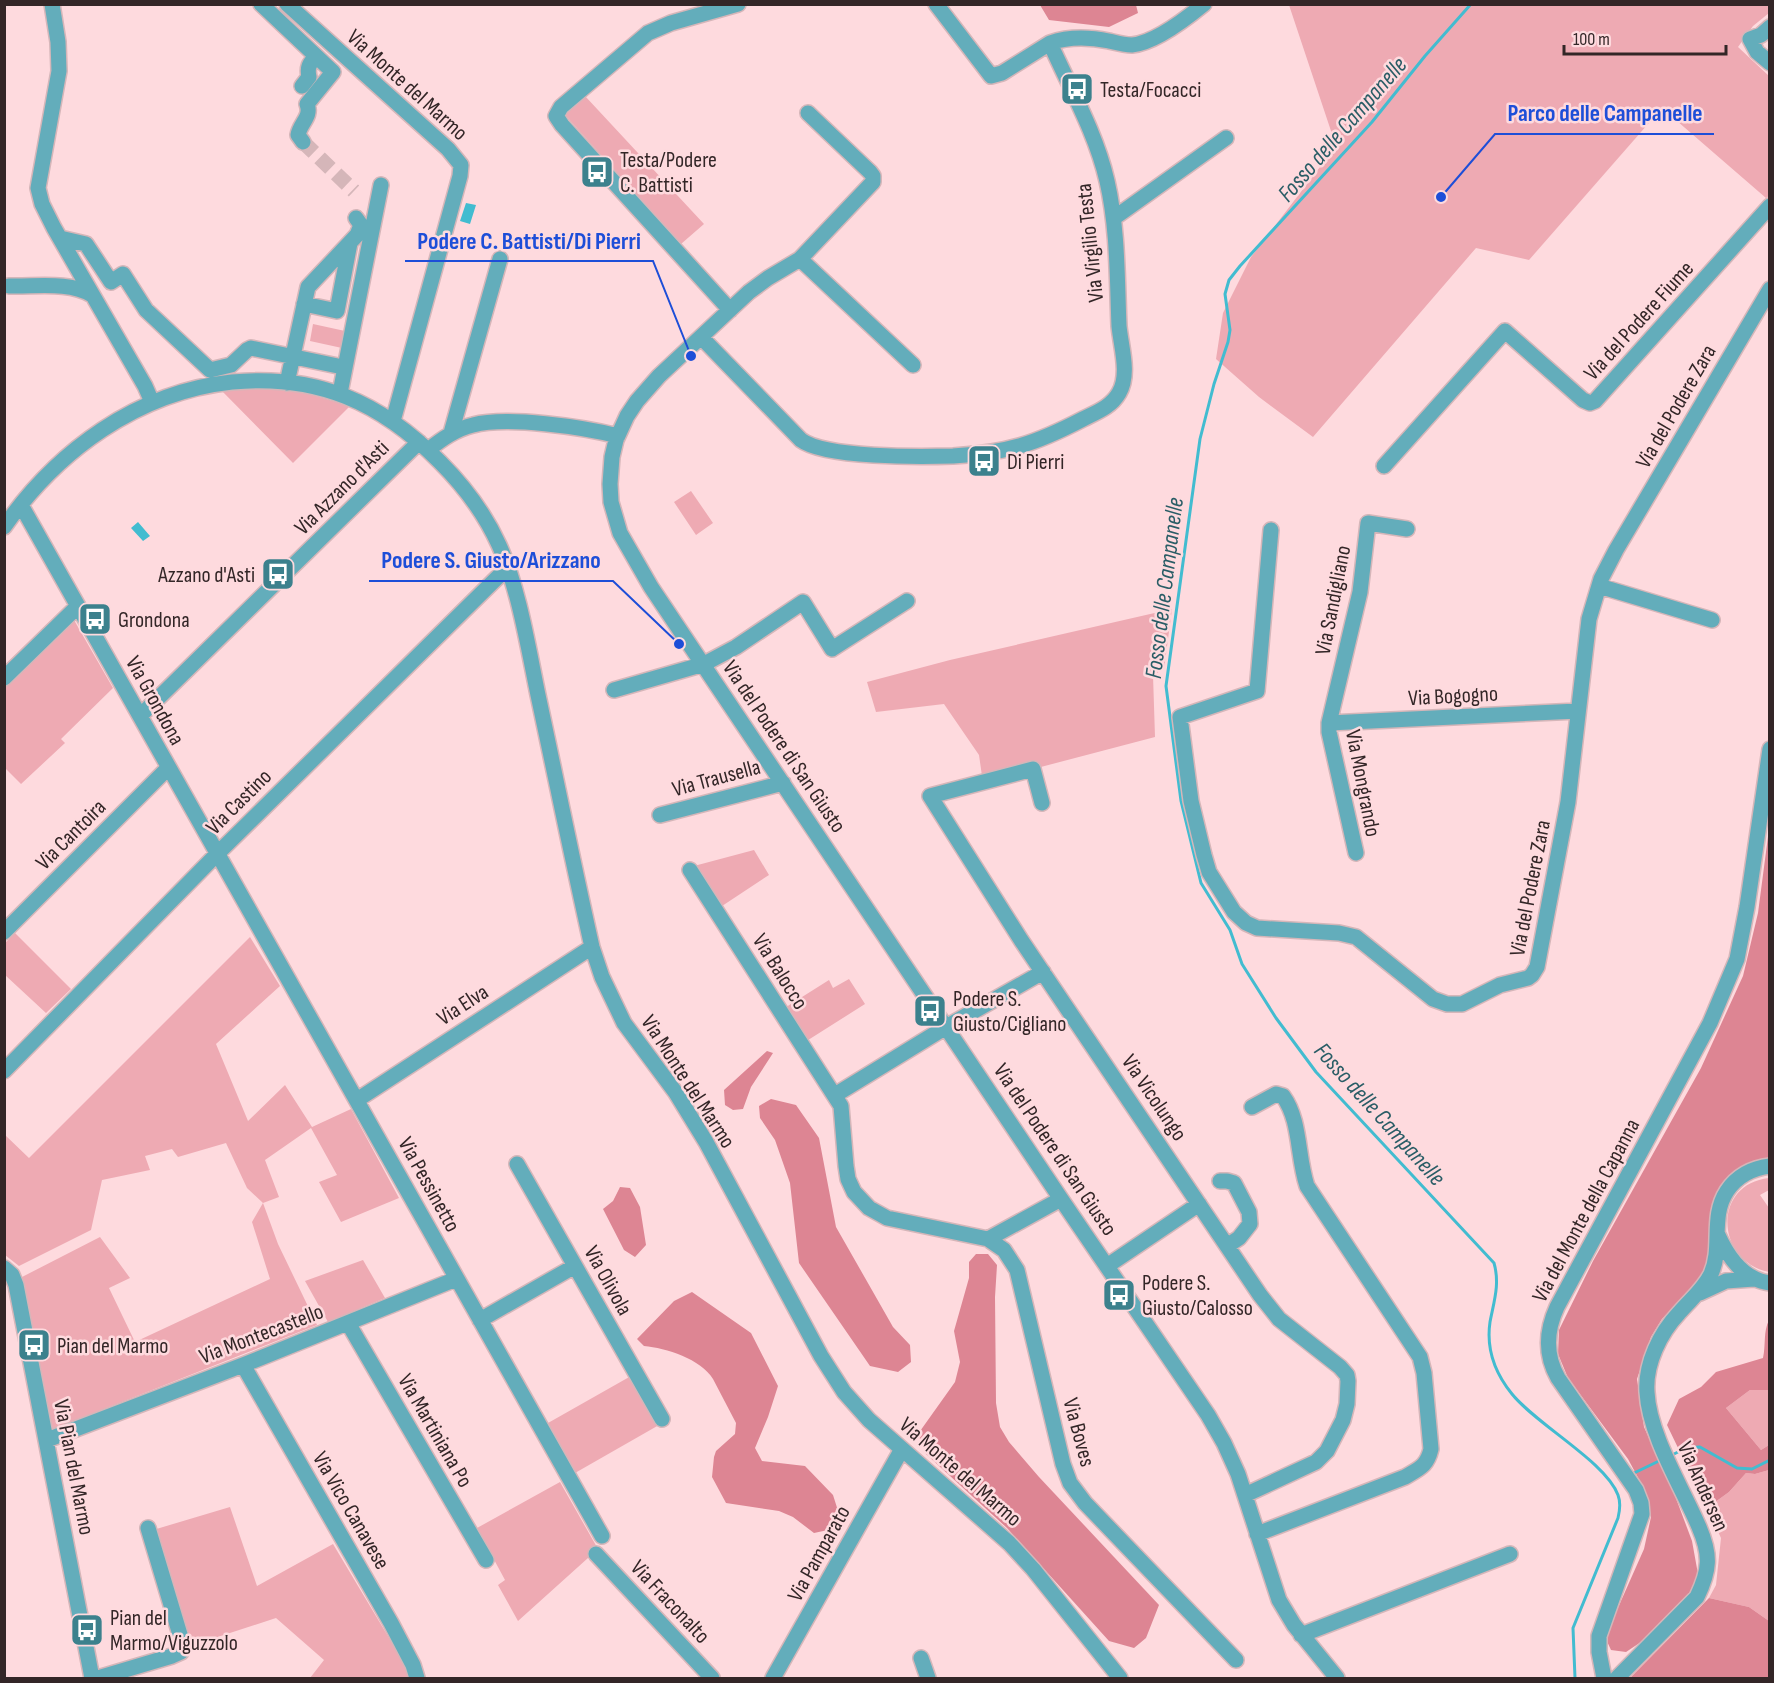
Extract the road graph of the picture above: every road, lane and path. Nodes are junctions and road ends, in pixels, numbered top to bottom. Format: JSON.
{"nodes":[{"id":1,"x":52,"y":4,"type":"edge"},
{"id":2,"x":261,"y":4,"type":"edge"},
{"id":3,"x":287,"y":4,"type":"edge"},
{"id":4,"x":738,"y":4,"type":"edge"},
{"id":5,"x":936,"y":4,"type":"edge"},
{"id":6,"x":1204,"y":4,"type":"edge"},
{"id":7,"x":1770,"y":27,"type":"edge"},
{"id":8,"x":1050,"y":43,"type":"junction"},
{"id":9,"x":316,"y":57,"type":"junction"},
{"id":10,"x":1770,"y":63,"type":"edge"},
{"id":11,"x":302,"y":86,"type":"dead end"},
{"id":12,"x":808,"y":113,"type":"dead end"},
{"id":13,"x":1226,"y":138,"type":"dead end"},
{"id":14,"x":303,"y":142,"type":"dead end"},
{"id":15,"x":381,"y":185,"type":"dead end"},
{"id":16,"x":1770,"y":206,"type":"edge"},
{"id":17,"x":356,"y":218,"type":"dead end"},
{"id":18,"x":1114,"y":218,"type":"junction"},
{"id":19,"x":60,"y":238,"type":"junction"},
{"id":20,"x":350,"y":242,"type":"junction"},
{"id":21,"x":500,"y":259,"type":"dead end"},
{"id":22,"x":800,"y":259,"type":"junction"},
{"id":23,"x":9,"y":286,"type":"dead end"},
{"id":24,"x":1770,"y":289,"type":"edge"},
{"id":25,"x":92,"y":295,"type":"junction"},
{"id":26,"x":304,"y":304,"type":"junction"},
{"id":27,"x":730,"y":310,"type":"junction"},
{"id":28,"x":701,"y":337,"type":"junction"},
{"id":29,"x":293,"y":357,"type":"junction"},
{"id":30,"x":913,"y":365,"type":"dead end"},
{"id":31,"x":338,"y":366,"type":"dead end"},
{"id":32,"x":287,"y":383,"type":"junction"},
{"id":33,"x":340,"y":393,"type":"junction"},
{"id":34,"x":152,"y":402,"type":"junction"},
{"id":35,"x":393,"y":421,"type":"junction"},
{"id":36,"x":451,"y":433,"type":"junction"},
{"id":37,"x":618,"y":436,"type":"junction"},
{"id":38,"x":424,"y":446,"type":"junction"},
{"id":39,"x":1384,"y":466,"type":"dead end"},
{"id":40,"x":21,"y":505,"type":"junction"},
{"id":41,"x":4,"y":527,"type":"edge"},
{"id":42,"x":1407,"y":529,"type":"dead end"},
{"id":43,"x":1271,"y":530,"type":"dead end"},
{"id":44,"x":508,"y":567,"type":"junction"},
{"id":45,"x":1599,"y":586,"type":"junction"},
{"id":46,"x":907,"y":601,"type":"dead end"},
{"id":47,"x":78,"y":606,"type":"junction"},
{"id":48,"x":1712,"y":620,"type":"dead end"},
{"id":49,"x":704,"y":664,"type":"junction"},
{"id":50,"x":4,"y":678,"type":"edge"},
{"id":51,"x":614,"y":690,"type":"dead end"},
{"id":52,"x":1578,"y":711,"type":"junction"},
{"id":53,"x":140,"y":716,"type":"junction"},
{"id":54,"x":1329,"y":723,"type":"junction"},
{"id":55,"x":1770,"y":749,"type":"edge"},
{"id":56,"x":168,"y":768,"type":"junction"},
{"id":57,"x":783,"y":783,"type":"junction"},
{"id":58,"x":1042,"y":803,"type":"dead end"},
{"id":59,"x":660,"y":816,"type":"dead end"},
{"id":60,"x":1356,"y":853,"type":"dead end"},
{"id":61,"x":217,"y":854,"type":"junction"},
{"id":62,"x":690,"y":870,"type":"dead end"},
{"id":63,"x":4,"y":932,"type":"edge"},
{"id":64,"x":592,"y":947,"type":"junction"},
{"id":65,"x":1043,"y":972,"type":"junction"},
{"id":66,"x":946,"y":1027,"type":"junction"},
{"id":67,"x":4,"y":1071,"type":"edge"},
{"id":68,"x":835,"y":1095,"type":"junction"},
{"id":69,"x":357,"y":1100,"type":"junction"},
{"id":70,"x":1252,"y":1107,"type":"dead end"},
{"id":71,"x":517,"y":1164,"type":"dead end"},
{"id":72,"x":1770,"y":1166,"type":"edge"},
{"id":73,"x":1221,"y":1181,"type":"dead end"},
{"id":74,"x":1061,"y":1199,"type":"junction"},
{"id":75,"x":1199,"y":1204,"type":"junction"},
{"id":76,"x":1718,"y":1235,"type":"junction"},
{"id":77,"x":988,"y":1239,"type":"junction"},
{"id":78,"x":1227,"y":1246,"type":"junction"},
{"id":79,"x":575,"y":1266,"type":"junction"},
{"id":80,"x":1107,"y":1266,"type":"junction"},
{"id":81,"x":4,"y":1268,"type":"edge"},
{"id":82,"x":456,"y":1279,"type":"junction"},
{"id":83,"x":1754,"y":1279,"type":"junction"},
{"id":84,"x":1770,"y":1283,"type":"edge"},
{"id":85,"x":1698,"y":1294,"type":"junction"},
{"id":86,"x":480,"y":1320,"type":"junction"},
{"id":87,"x":348,"y":1323,"type":"junction"},
{"id":88,"x":243,"y":1365,"type":"junction"},
{"id":89,"x":662,"y":1419,"type":"dead end"},
{"id":90,"x":47,"y":1440,"type":"junction"},
{"id":91,"x":902,"y":1449,"type":"junction"},
{"id":92,"x":1245,"y":1495,"type":"junction"},
{"id":93,"x":148,"y":1528,"type":"dead end"},
{"id":94,"x":1257,"y":1534,"type":"junction"},
{"id":95,"x":602,"y":1536,"type":"dead end"},
{"id":96,"x":596,"y":1554,"type":"dead end"},
{"id":97,"x":1510,"y":1554,"type":"dead end"},
{"id":98,"x":486,"y":1560,"type":"dead end"},
{"id":99,"x":1301,"y":1635,"type":"junction"},
{"id":100,"x":921,"y":1658,"type":"dead end"},
{"id":101,"x":1236,"y":1660,"type":"dead end"},
{"id":102,"x":92,"y":1678,"type":"edge"},
{"id":103,"x":98,"y":1678,"type":"edge"},
{"id":104,"x":417,"y":1678,"type":"edge"},
{"id":105,"x":712,"y":1678,"type":"edge"},
{"id":106,"x":773,"y":1678,"type":"edge"},
{"id":107,"x":928,"y":1678,"type":"edge"},
{"id":108,"x":1120,"y":1678,"type":"edge"},
{"id":109,"x":1337,"y":1678,"type":"edge"},
{"id":110,"x":1605,"y":1678,"type":"edge"},
{"id":111,"x":1617,"y":1678,"type":"edge"}],
"edges":[{"from":1,"to":19,"type":"street"},
{"from":2,"to":9,"type":"street"},
{"from":3,"to":35,"type":"street","name":"Via Monte del Marmo"},
{"from":4,"to":27,"type":"street"},
{"from":5,"to":8,"type":"street"},
{"from":6,"to":8,"type":"street"},
{"from":7,"to":10,"type":"street"},
{"from":8,"to":18,"type":"street","name":"Via Virgilio Testa"},
{"from":9,"to":11,"type":"street"},
{"from":9,"to":14,"type":"street"},
{"from":12,"to":22,"type":"street","name":"Via del Podere di San Giusto"},
{"from":13,"to":18,"type":"street"},
{"from":15,"to":33,"type":"street"},
{"from":16,"to":39,"type":"street","name":"Via del Podere Fiume"},
{"from":17,"to":20,"type":"street"},
{"from":18,"to":28,"type":"street","name":"Via Virgilio Testa"},
{"from":19,"to":25,"type":"street"},
{"from":19,"to":29,"type":"street"},
{"from":20,"to":26,"type":"street"},
{"from":20,"to":26,"type":"street"},
{"from":21,"to":36,"type":"street"},
{"from":22,"to":27,"type":"street","name":"Via del Podere di San Giusto"},
{"from":22,"to":30,"type":"street"},
{"from":23,"to":25,"type":"street"},
{"from":24,"to":45,"type":"street","name":"Via del Podere Zara"},
{"from":25,"to":34,"type":"street"},
{"from":26,"to":29,"type":"street"},
{"from":27,"to":28,"type":"street","name":"Via del Podere di San Giusto"},
{"from":28,"to":37,"type":"street","name":"Via del Podere di San Giusto"},
{"from":29,"to":31,"type":"street"},
{"from":29,"to":32,"type":"street"},
{"from":32,"to":33,"type":"street","name":"Via Monte del Marmo"},
{"from":32,"to":34,"type":"street","name":"Via Monte del Marmo"},
{"from":33,"to":35,"type":"street","name":"Via Monte del Marmo"},
{"from":34,"to":40,"type":"street","name":"Via Monte del Marmo"},
{"from":35,"to":38,"type":"street","name":"Via Monte del Marmo"},
{"from":36,"to":37,"type":"street","name":"Via Azzano d'Asti"},
{"from":36,"to":38,"type":"street","name":"Via Azzano d'Asti"},
{"from":37,"to":49,"type":"street","name":"Via del Podere di San Giusto"},
{"from":38,"to":44,"type":"street","name":"Via Monte del Marmo"},
{"from":38,"to":53,"type":"street","name":"Via Azzano d'Asti"},
{"from":40,"to":41,"type":"street","name":"Via Monte del Marmo"},
{"from":40,"to":47,"type":"street","name":"Via Grondona"},
{"from":42,"to":54,"type":"street","name":"Via Sandigliano"},
{"from":43,"to":52,"type":"street","name":"Via del Podere Zara"},
{"from":44,"to":61,"type":"street","name":"Via Castino"},
{"from":44,"to":64,"type":"street","name":"Via Monte del Marmo"},
{"from":45,"to":48,"type":"street"},
{"from":45,"to":52,"type":"street","name":"Via del Podere Zara"},
{"from":46,"to":49,"type":"street"},
{"from":47,"to":50,"type":"street"},
{"from":47,"to":53,"type":"street","name":"Via Grondona"},
{"from":49,"to":51,"type":"street"},
{"from":49,"to":57,"type":"street","name":"Via del Podere di San Giusto"},
{"from":52,"to":54,"type":"street","name":"Via Bogogno"},
{"from":53,"to":56,"type":"street","name":"Via Grondona"},
{"from":54,"to":60,"type":"street","name":"Via Mongrando"},
{"from":55,"to":110,"type":"street","name":"Via del Monte della Capanna"},
{"from":56,"to":61,"type":"street","name":"Via Grondona"},
{"from":56,"to":63,"type":"street","name":"Via Cantoira"},
{"from":57,"to":59,"type":"street","name":"Via Trausella"},
{"from":57,"to":66,"type":"street","name":"Via del Podere di San Giusto"},
{"from":58,"to":65,"type":"street","name":"Via Vicolungo"},
{"from":61,"to":67,"type":"street","name":"Via Castino"},
{"from":61,"to":69,"type":"street","name":"Via Pessinetto"},
{"from":62,"to":68,"type":"street","name":"Via Balocco"},
{"from":64,"to":69,"type":"street","name":"Via Elva"},
{"from":64,"to":91,"type":"street","name":"Via Monte del Marmo"},
{"from":65,"to":66,"type":"street"},
{"from":65,"to":75,"type":"street","name":"Via Vicolungo"},
{"from":66,"to":68,"type":"street"},
{"from":66,"to":74,"type":"street","name":"Via del Podere di San Giusto"},
{"from":68,"to":77,"type":"street","name":"Via Balocco"},
{"from":69,"to":82,"type":"street","name":"Via Pessinetto"},
{"from":70,"to":94,"type":"street"},
{"from":71,"to":79,"type":"street","name":"Via Olivola"},
{"from":72,"to":76,"type":"street","name":"Via Andersen"},
{"from":73,"to":78,"type":"street"},
{"from":74,"to":77,"type":"street"},
{"from":74,"to":80,"type":"street","name":"Via del Podere di San Giusto"},
{"from":75,"to":78,"type":"street","name":"Via Vicolungo"},
{"from":75,"to":80,"type":"street"},
{"from":76,"to":83,"type":"street","name":"Via Andersen"},
{"from":76,"to":85,"type":"street","name":"Via Andersen"},
{"from":77,"to":101,"type":"street","name":"Via Boves"},
{"from":78,"to":92,"type":"street","name":"Via Vicolungo"},
{"from":79,"to":86,"type":"street"},
{"from":79,"to":89,"type":"street","name":"Via Olivola"},
{"from":80,"to":92,"type":"street","name":"Via del Podere di San Giusto"},
{"from":81,"to":90,"type":"street","name":"Via Pian del Marmo"},
{"from":82,"to":86,"type":"street","name":"Via Pessinetto"},
{"from":82,"to":87,"type":"street","name":"Via Montecastello"},
{"from":83,"to":84,"type":"street","name":"Via Andersen"},
{"from":83,"to":85,"type":"street","name":"Via Andersen"},
{"from":85,"to":111,"type":"street","name":"Via Andersen"},
{"from":86,"to":95,"type":"street","name":"Via Pessinetto"},
{"from":87,"to":88,"type":"street","name":"Via Montecastello"},
{"from":87,"to":98,"type":"street","name":"Via Martiniana Po"},
{"from":88,"to":90,"type":"street","name":"Via Montecastello"},
{"from":88,"to":104,"type":"street","name":"Via Vico Canavese"},
{"from":90,"to":102,"type":"street","name":"Via Pian del Marmo"},
{"from":91,"to":106,"type":"street","name":"Via Pamparato"},
{"from":91,"to":108,"type":"street","name":"Via Monte del Marmo"},
{"from":92,"to":94,"type":"street","name":"Via del Podere di San Giusto"},
{"from":93,"to":103,"type":"street"},
{"from":94,"to":99,"type":"street","name":"Via del Podere di San Giusto"},
{"from":96,"to":105,"type":"street","name":"Via Fraconalto"},
{"from":97,"to":99,"type":"street"},
{"from":99,"to":109,"type":"street","name":"Via del Podere di San Giusto"},
{"from":100,"to":107,"type":"street"}]}
